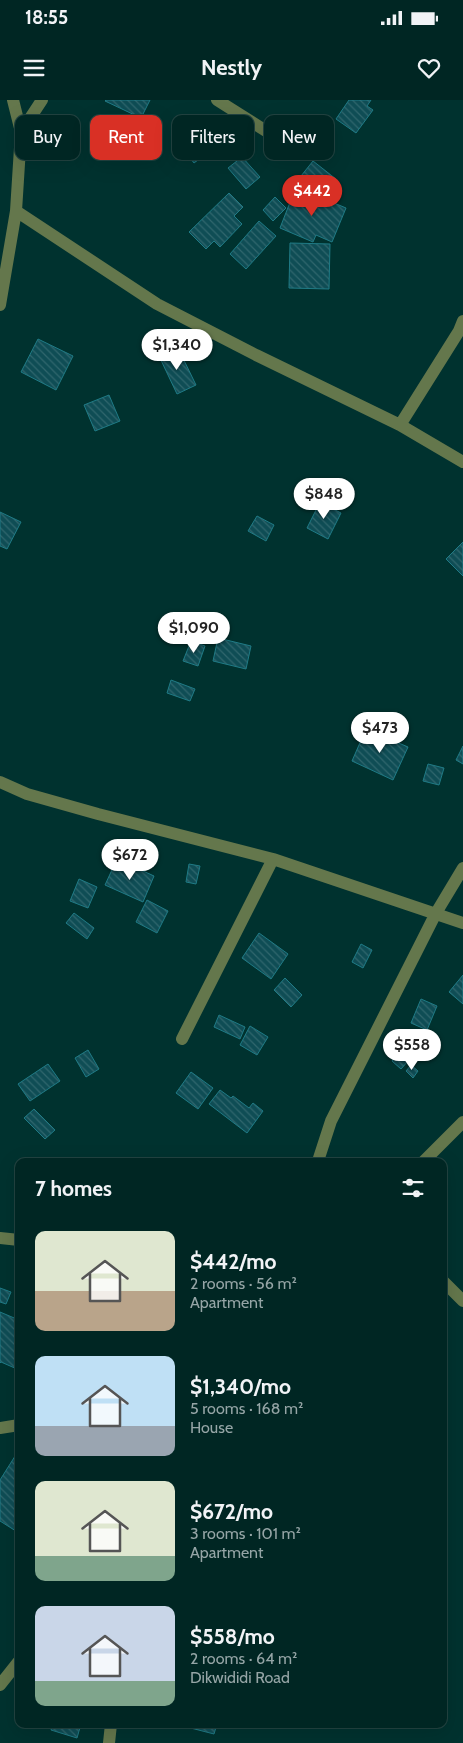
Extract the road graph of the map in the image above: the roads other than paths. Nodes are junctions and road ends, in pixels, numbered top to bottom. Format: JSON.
{"nodes":[{"id":1,"x":13,"y":100,"type":"edge"},
{"id":2,"x":42,"y":100,"type":"edge"},
{"id":3,"x":217,"y":100,"type":"edge"},
{"id":4,"x":17,"y":115,"type":"edge"},
{"id":5,"x":32,"y":115,"type":"edge"},
{"id":6,"x":264,"y":130,"type":"edge"},
{"id":7,"x":19,"y":160,"type":"edge"},
{"id":8,"x":16,"y":211,"type":"junction"},
{"id":9,"x":0,"y":304,"type":"edge"},
{"id":10,"x":463,"y":321,"type":"edge"},
{"id":11,"x":400,"y":425,"type":"junction"},
{"id":12,"x":463,"y":462,"type":"edge"},
{"id":13,"x":0,"y":782,"type":"edge"},
{"id":14,"x":273,"y":859,"type":"junction"},
{"id":15,"x":463,"y":868,"type":"edge"},
{"id":16,"x":436,"y":913,"type":"junction"},
{"id":17,"x":463,"y":923,"type":"edge"},
{"id":18,"x":182,"y":1039,"type":"dead end"},
{"id":19,"x":463,"y":1122,"type":"edge"},
{"id":20,"x":319,"y":1158,"type":"edge"},
{"id":21,"x":427,"y":1158,"type":"edge"},
{"id":22,"x":0,"y":1238,"type":"edge"},
{"id":23,"x":15,"y":1240,"type":"edge"},
{"id":24,"x":447,"y":1285,"type":"edge"},
{"id":25,"x":463,"y":1301,"type":"edge"},
{"id":26,"x":15,"y":1426,"type":"edge"},
{"id":27,"x":0,"y":1428,"type":"edge"},
{"id":28,"x":15,"y":1666,"type":"edge"},
{"id":29,"x":0,"y":1685,"type":"edge"},
{"id":30,"x":111,"y":1728,"type":"edge"},
{"id":31,"x":109,"y":1743,"type":"edge"}],
"edges":[{"from":1,"to":4,"type":"street"},
{"from":2,"to":5,"type":"street"},
{"from":3,"to":6,"type":"street"},
{"from":7,"to":8,"type":"street"},
{"from":8,"to":9,"type":"street"},
{"from":8,"to":11,"type":"street"},
{"from":10,"to":11,"type":"street"},
{"from":11,"to":12,"type":"street"},
{"from":13,"to":14,"type":"street"},
{"from":14,"to":16,"type":"street"},
{"from":14,"to":18,"type":"street"},
{"from":15,"to":16,"type":"street"},
{"from":16,"to":17,"type":"street"},
{"from":16,"to":20,"type":"street"},
{"from":19,"to":21,"type":"street"},
{"from":22,"to":23,"type":"street"},
{"from":24,"to":25,"type":"street"},
{"from":26,"to":27,"type":"street"},
{"from":28,"to":29,"type":"street"},
{"from":30,"to":31,"type":"street"}]}
